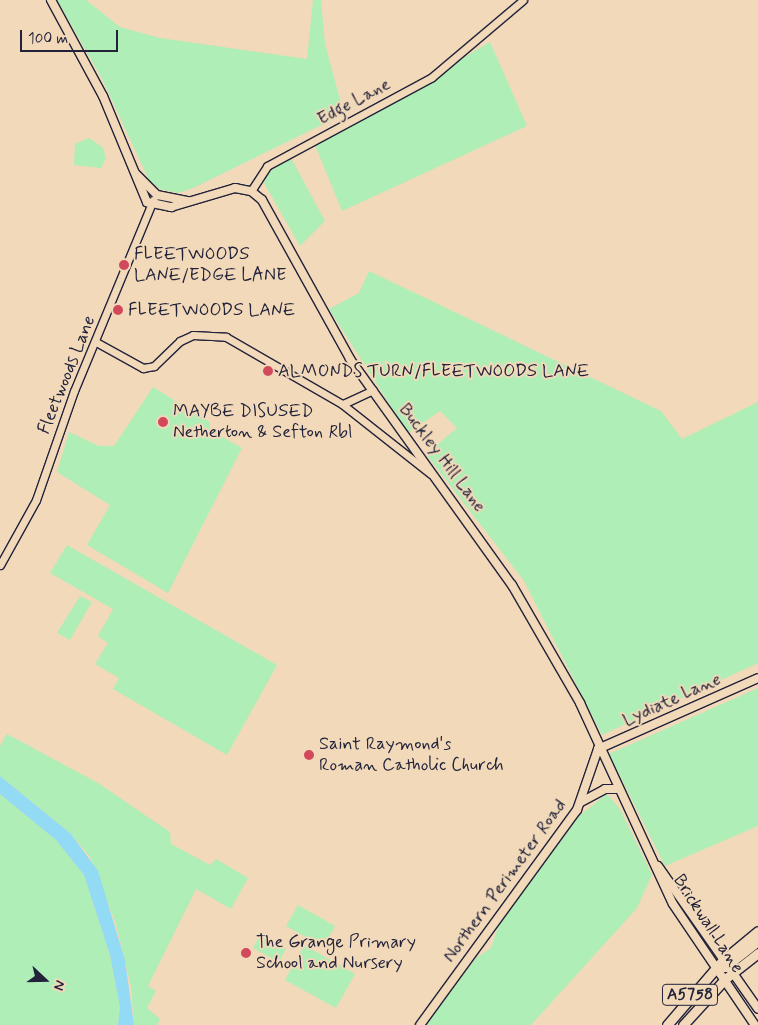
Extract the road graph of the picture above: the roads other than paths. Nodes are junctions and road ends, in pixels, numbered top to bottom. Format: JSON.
{"nodes":[{"id":1,"x":51,"y":0,"type":"edge"},
{"id":2,"x":522,"y":0,"type":"edge"},
{"id":3,"x":134,"y":170,"type":"junction"},
{"id":4,"x":252,"y":191,"type":"junction"},
{"id":5,"x":157,"y":195,"type":"junction"},
{"id":6,"x":191,"y":201,"type":"junction"},
{"id":7,"x":151,"y":204,"type":"junction"},
{"id":8,"x":96,"y":342,"type":"junction"},
{"id":9,"x":372,"y":390,"type":"junction"},
{"id":10,"x":342,"y":404,"type":"junction"},
{"id":11,"x":439,"y":481,"type":"junction"},
{"id":12,"x":0,"y":565,"type":"edge"},
{"id":13,"x":758,"y":678,"type":"edge"},
{"id":14,"x":598,"y":749,"type":"junction"},
{"id":15,"x":616,"y":788,"type":"junction"},
{"id":16,"x":581,"y":802,"type":"junction"},
{"id":17,"x":655,"y":863,"type":"junction"},
{"id":18,"x":758,"y":930,"type":"edge"},
{"id":19,"x":758,"y":941,"type":"edge"},
{"id":20,"x":758,"y":953,"type":"edge"},
{"id":21,"x":727,"y":966,"type":"junction"},
{"id":22,"x":716,"y":967,"type":"junction"},
{"id":23,"x":724,"y":979,"type":"junction"},
{"id":24,"x":758,"y":1009,"type":"edge"},
{"id":25,"x":420,"y":1025,"type":"edge"},
{"id":26,"x":667,"y":1025,"type":"edge"},
{"id":27,"x":683,"y":1025,"type":"edge"},
{"id":28,"x":755,"y":1025,"type":"edge"}],
"edges":[{"from":1,"to":3,"type":"main road"},
{"from":2,"to":4,"type":"street","name":"Edge Lane"},
{"from":3,"to":5,"type":"main road"},
{"from":3,"to":7,"type":"main road"},
{"from":4,"to":6,"type":"main road"},
{"from":4,"to":9,"type":"main road","name":"Buckley Hill Lane"},
{"from":5,"to":6,"type":"main road"},
{"from":5,"to":7,"type":"street","name":"Fleetwoods Lane"},
{"from":6,"to":7,"type":"main road"},
{"from":7,"to":8,"type":"street","name":"Fleetwoods Lane"},
{"from":8,"to":10,"type":"street"},
{"from":8,"to":12,"type":"street","name":"Fleetwoods Lane"},
{"from":9,"to":10,"type":"street"},
{"from":9,"to":11,"type":"main road","name":"Buckley Hill Lane"},
{"from":10,"to":11,"type":"street"},
{"from":11,"to":14,"type":"main road","name":"Buckley Hill Lane"},
{"from":13,"to":14,"type":"main road","name":"Lydiate Lane"},
{"from":14,"to":15,"type":"main road","name":"Brickwall Lane"},
{"from":14,"to":16,"type":"main road","name":"Northern Perimeter Road"},
{"from":15,"to":16,"type":"main road"},
{"from":15,"to":17,"type":"main road","name":"Brickwall Lane"},
{"from":16,"to":25,"type":"main road","name":"Northern Perimeter Road"},
{"from":17,"to":21,"type":"main road","name":"Brickwall Lane"},
{"from":17,"to":22,"type":"main road","name":"Brickwall Lane"},
{"from":18,"to":21,"type":"highway","number":"A5758"},
{"from":19,"to":21,"type":"highway"},
{"from":20,"to":21,"type":"highway","number":"A5758"},
{"from":21,"to":22,"type":"highway","number":"A5758"},
{"from":21,"to":23,"type":"highway","number":"A5758"},
{"from":21,"to":24,"type":"main road","name":"Brickwall Lane"},
{"from":22,"to":23,"type":"main road","name":"Brickwall Lane"},
{"from":22,"to":26,"type":"highway","number":"A5758"},
{"from":23,"to":27,"type":"highway","number":"A5758"},
{"from":23,"to":28,"type":"main road","name":"Brickwall Lane"}]}
